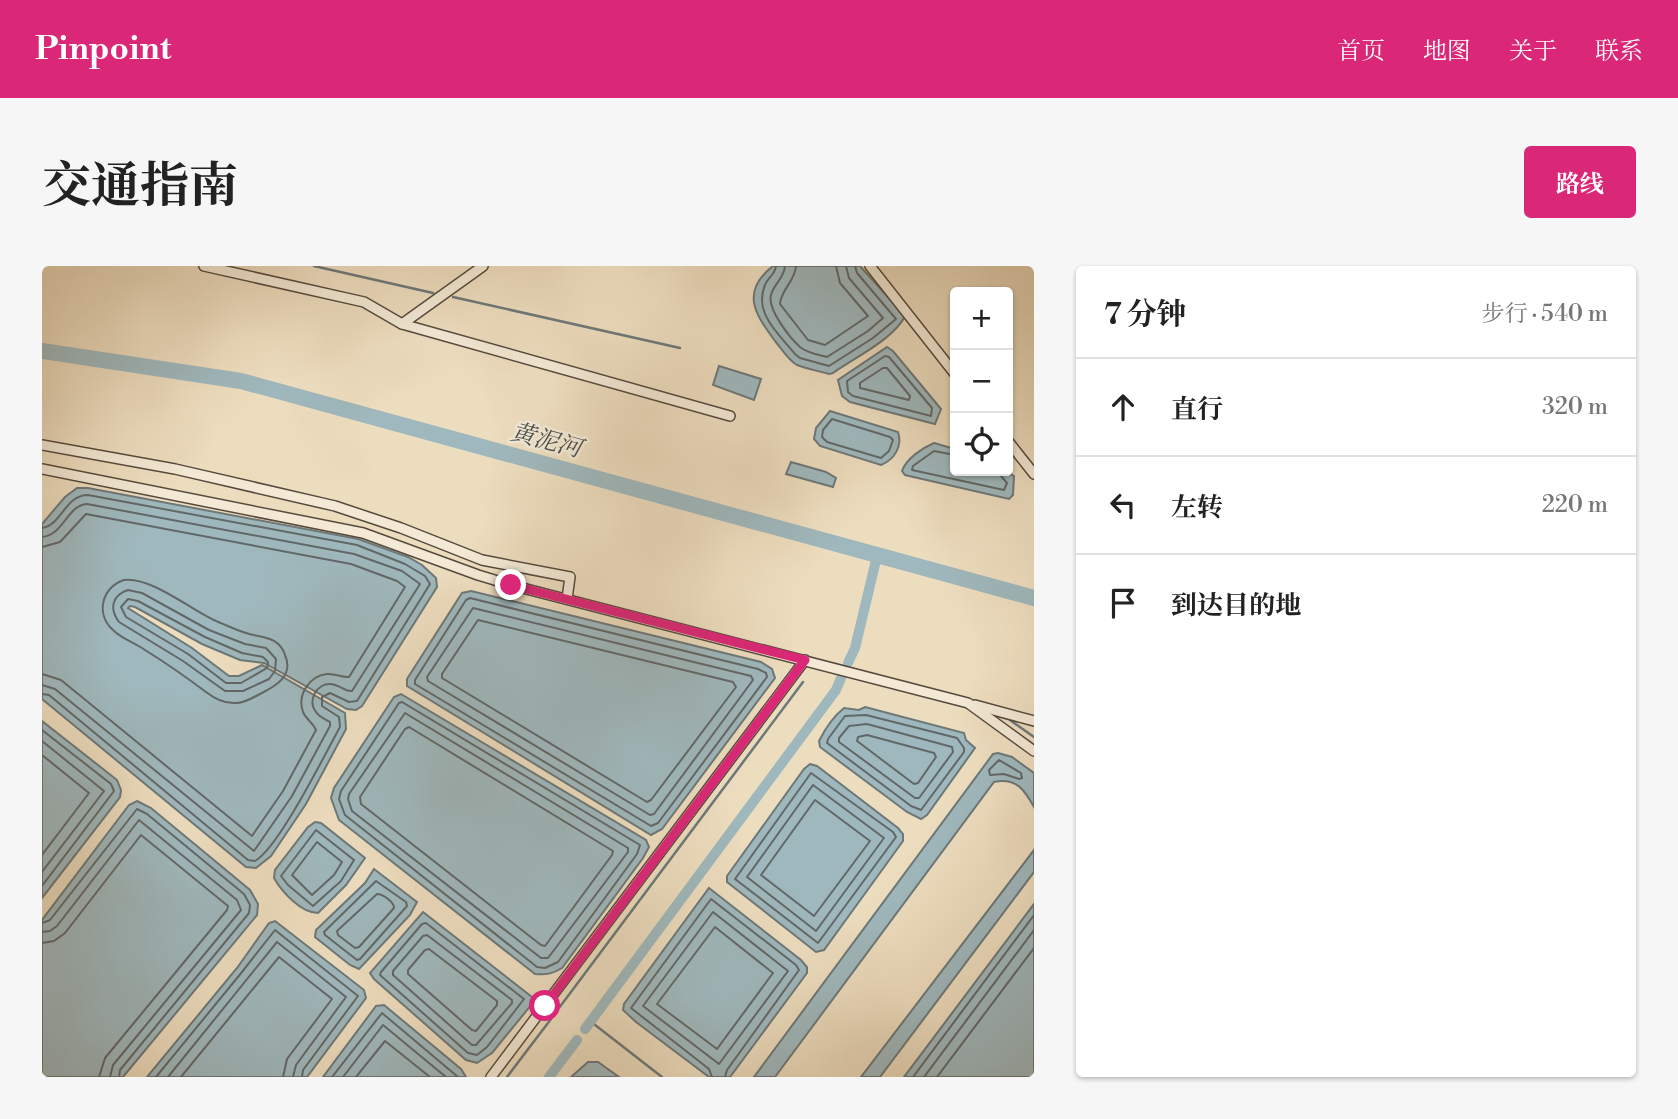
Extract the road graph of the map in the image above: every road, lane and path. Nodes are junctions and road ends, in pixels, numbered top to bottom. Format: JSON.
{"nodes":[{"id":1,"x":204,"y":266,"type":"edge"},
{"id":2,"x":483,"y":266,"type":"edge"},
{"id":3,"x":870,"y":266,"type":"edge"},
{"id":4,"x":402,"y":324,"type":"junction"},
{"id":5,"x":950,"y":368,"type":"edge"},
{"id":6,"x":730,"y":416,"type":"dead end"},
{"id":7,"x":42,"y":445,"type":"edge"},
{"id":8,"x":1013,"y":447,"type":"edge"},
{"id":9,"x":42,"y":468,"type":"edge"},
{"id":10,"x":1034,"y":474,"type":"edge"},
{"id":11,"x":482,"y":560,"type":"junction"},
{"id":12,"x":478,"y":575,"type":"junction"},
{"id":13,"x":568,"y":599,"type":"junction"},
{"id":14,"x":805,"y":660,"type":"junction"},
{"id":15,"x":968,"y":703,"type":"junction"},
{"id":16,"x":1034,"y":721,"type":"edge"},
{"id":17,"x":1034,"y":751,"type":"edge"},
{"id":18,"x":491,"y":1077,"type":"edge"}],
"edges":[{"from":1,"to":4,"type":"street"},
{"from":2,"to":4,"type":"street"},
{"from":3,"to":5,"type":"street"},
{"from":4,"to":6,"type":"street"},
{"from":7,"to":11,"type":"street"},
{"from":8,"to":10,"type":"street"},
{"from":9,"to":12,"type":"street"},
{"from":11,"to":12,"type":"street"},
{"from":11,"to":13,"type":"street"},
{"from":12,"to":13,"type":"street"},
{"from":13,"to":14,"type":"street"},
{"from":14,"to":15,"type":"street"},
{"from":14,"to":18,"type":"street"},
{"from":15,"to":16,"type":"street"},
{"from":15,"to":17,"type":"street"}]}
